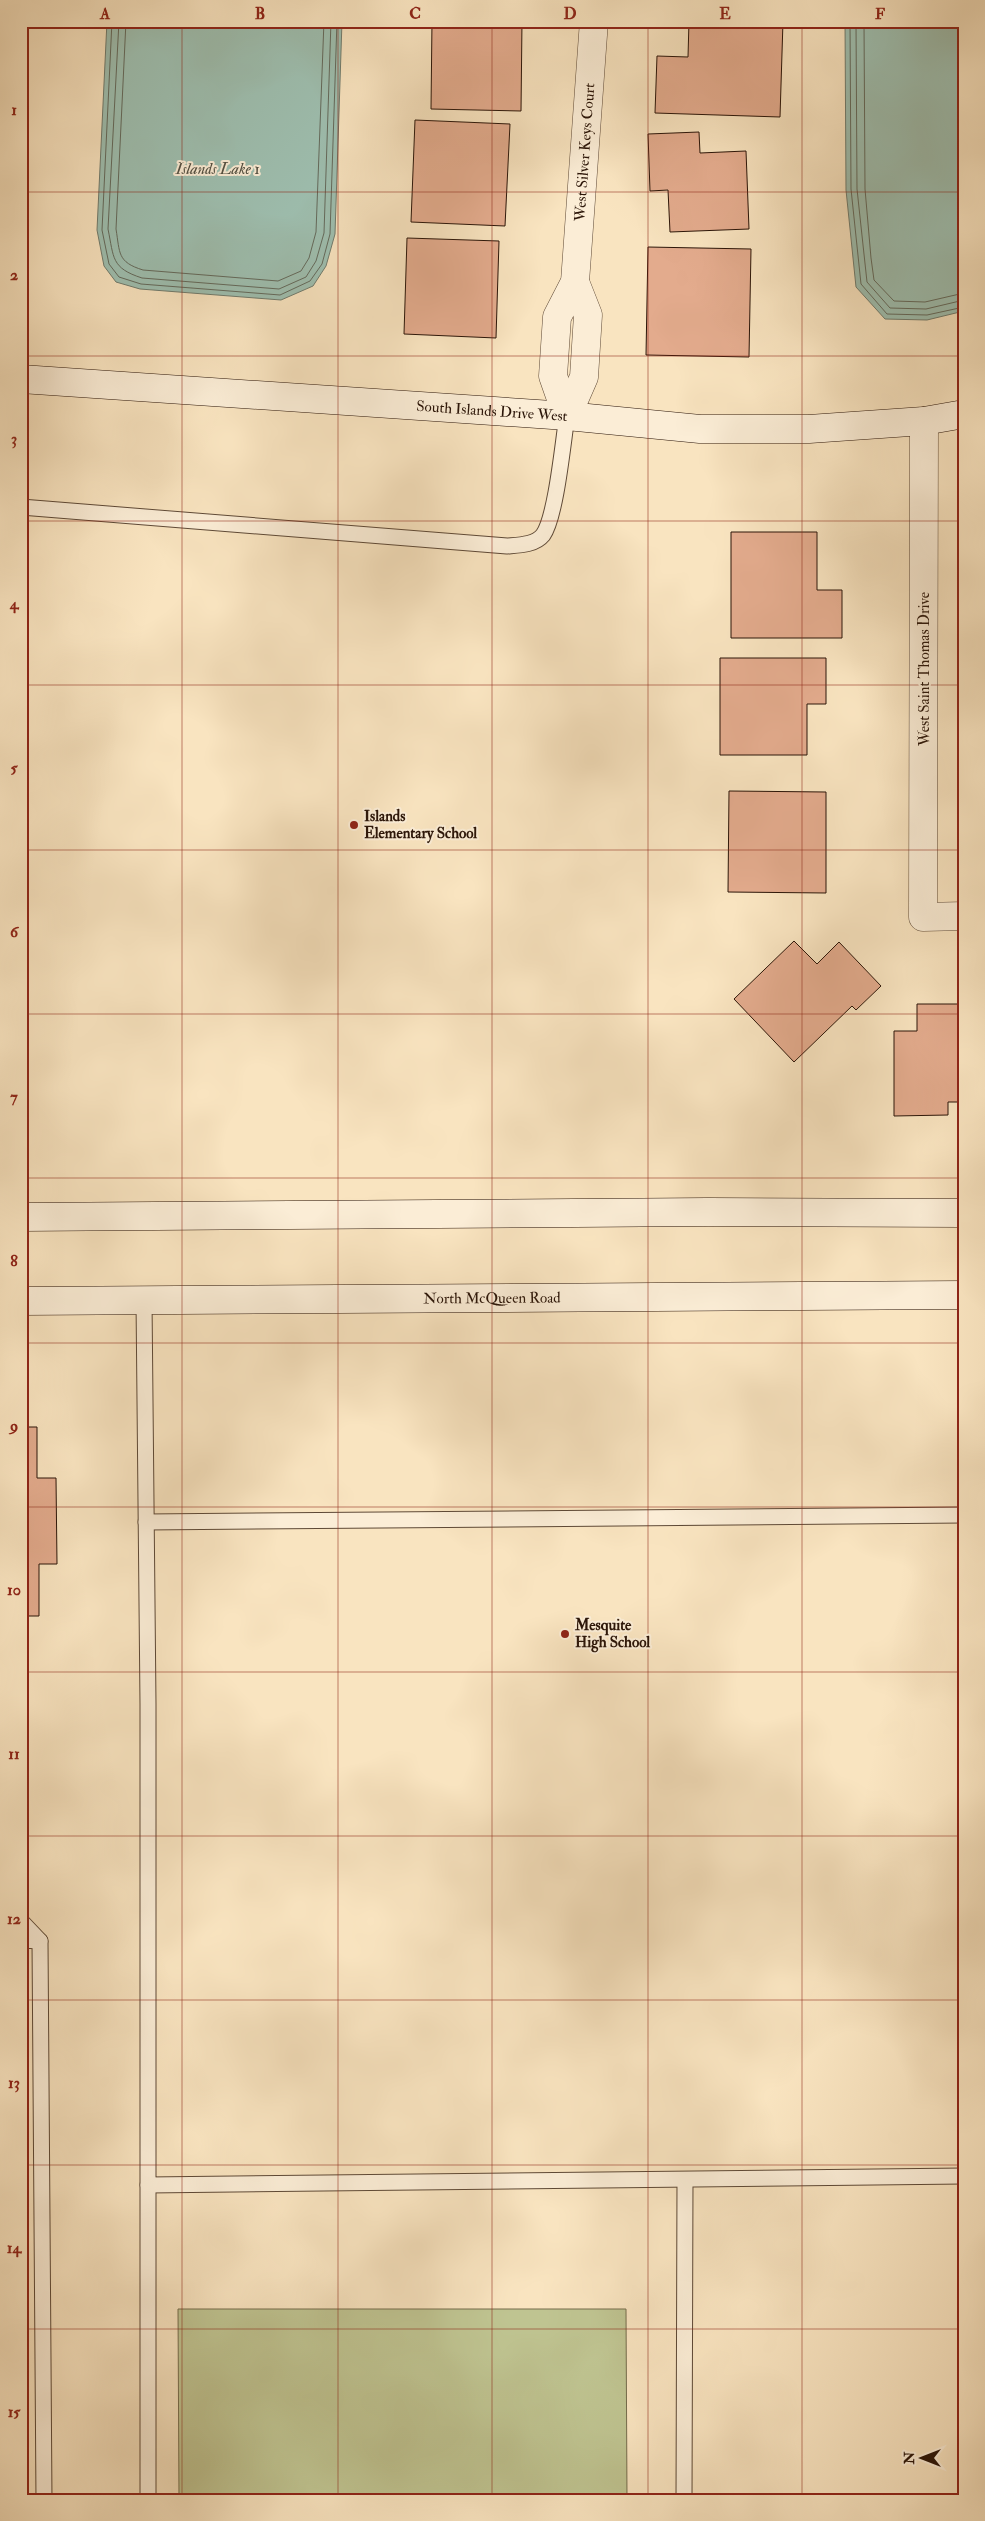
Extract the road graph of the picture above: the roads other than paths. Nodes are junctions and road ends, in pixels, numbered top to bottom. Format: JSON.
{"nodes":[{"id":1,"x":594,"y":21,"type":"edge"},
{"id":2,"x":21,"y":380,"type":"edge"},
{"id":3,"x":964,"y":414,"type":"edge"},
{"id":4,"x":567,"y":416,"type":"junction"},
{"id":5,"x":924,"y":421,"type":"junction"},
{"id":6,"x":21,"y":508,"type":"edge"},
{"id":7,"x":964,"y":916,"type":"edge"},
{"id":8,"x":964,"y":1213,"type":"edge"},
{"id":9,"x":21,"y":1217,"type":"edge"},
{"id":10,"x":964,"y":1295,"type":"edge"},
{"id":11,"x":144,"y":1300,"type":"junction"},
{"id":12,"x":21,"y":1301,"type":"edge"},
{"id":13,"x":964,"y":1515,"type":"edge"},
{"id":14,"x":146,"y":1522,"type":"junction"},
{"id":15,"x":21,"y":1921,"type":"edge"},
{"id":16,"x":21,"y":1940,"type":"edge"},
{"id":17,"x":40,"y":1940,"type":"junction"},
{"id":18,"x":964,"y":2176,"type":"edge"},
{"id":19,"x":685,"y":2181,"type":"junction"},
{"id":20,"x":148,"y":2185,"type":"junction"},
{"id":21,"x":44,"y":2500,"type":"edge"},
{"id":22,"x":148,"y":2500,"type":"edge"},
{"id":23,"x":684,"y":2500,"type":"edge"}],
"edges":[{"from":1,"to":4,"type":"street","name":"West Silver Keys Court"},
{"from":2,"to":4,"type":"street","name":"South Islands Drive West"},
{"from":3,"to":5,"type":"street","name":"South Islands Drive West"},
{"from":4,"to":5,"type":"street","name":"South Islands Drive West"},
{"from":4,"to":6,"type":"lane"},
{"from":5,"to":7,"type":"street","name":"West Saint Thomas Drive"},
{"from":8,"to":9,"type":"street"},
{"from":10,"to":11,"type":"street","name":"North McQueen Road"},
{"from":11,"to":12,"type":"street","name":"North McQueen Road"},
{"from":11,"to":14,"type":"lane"},
{"from":13,"to":14,"type":"lane"},
{"from":14,"to":20,"type":"lane"},
{"from":15,"to":17,"type":"lane"},
{"from":16,"to":17,"type":"lane"},
{"from":17,"to":21,"type":"lane"},
{"from":18,"to":19,"type":"lane"},
{"from":19,"to":20,"type":"lane"},
{"from":19,"to":23,"type":"lane"},
{"from":20,"to":22,"type":"lane"}]}
